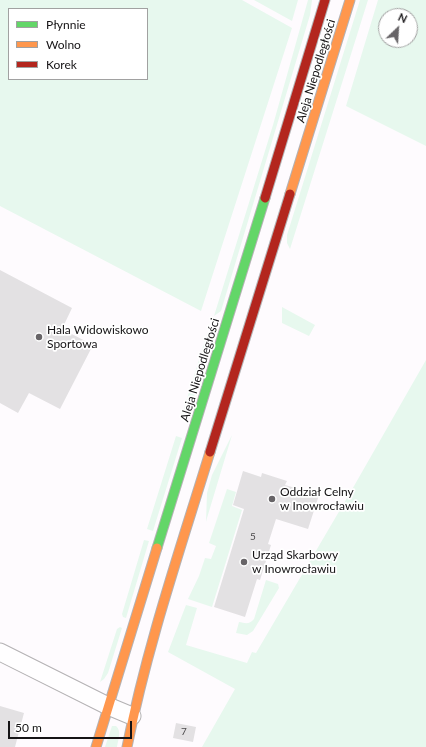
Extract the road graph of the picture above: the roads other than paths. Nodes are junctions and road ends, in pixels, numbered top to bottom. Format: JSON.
{"nodes":[{"id":1,"x":325,"y":0,"type":"edge"},
{"id":2,"x":350,"y":0,"type":"edge"},
{"id":3,"x":0,"y":652,"type":"edge"},
{"id":4,"x":108,"y":706,"type":"junction"},
{"id":5,"x":132,"y":716,"type":"junction"},
{"id":6,"x":96,"y":747,"type":"edge"},
{"id":7,"x":126,"y":747,"type":"edge"}],
"edges":[{"from":1,"to":4,"type":"street","name":"Aleja Niepodległości"},
{"from":2,"to":5,"type":"street","name":"Aleja Niepodległości"},
{"from":3,"to":4,"type":"street"},
{"from":4,"to":5,"type":"street"},
{"from":4,"to":6,"type":"street","name":"Aleja Niepodległości"},
{"from":5,"to":7,"type":"street","name":"Aleja Niepodległości"}]}
